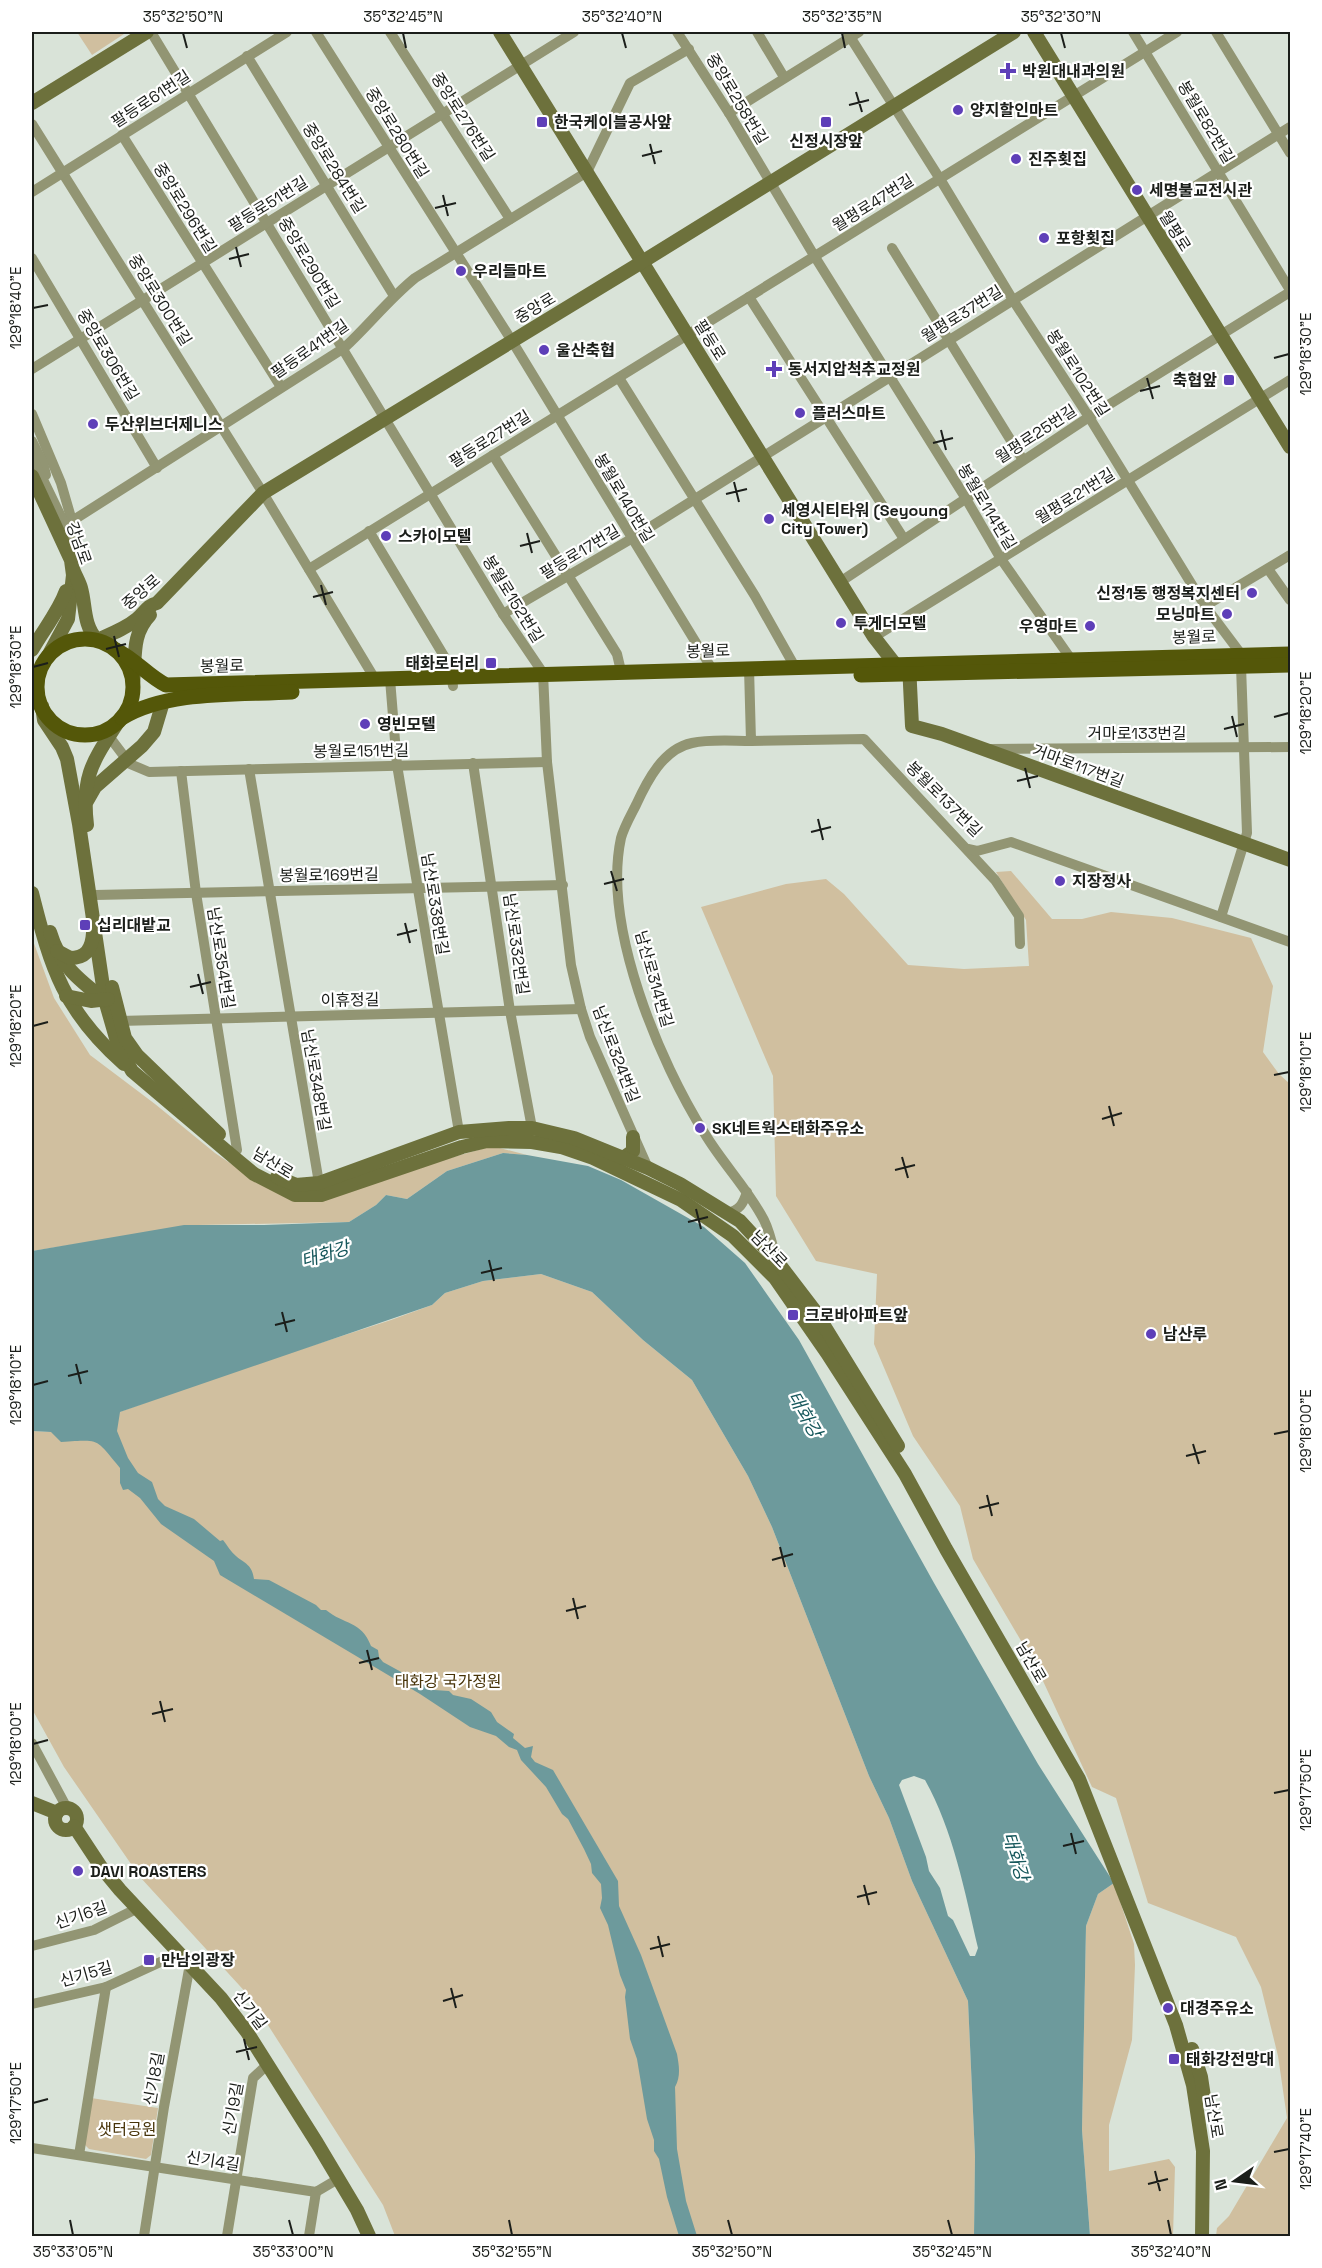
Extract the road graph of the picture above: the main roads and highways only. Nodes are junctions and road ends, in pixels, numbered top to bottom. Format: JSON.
{"nodes":[{"id":1,"x":149,"y":32,"type":"edge"},
{"id":2,"x":500,"y":32,"type":"edge"},
{"id":3,"x":1014,"y":32,"type":"edge"},
{"id":4,"x":1034,"y":32,"type":"edge"},
{"id":5,"x":32,"y":103,"type":"edge"},
{"id":6,"x":642,"y":262,"type":"junction"},
{"id":7,"x":1290,"y":447,"type":"edge"},
{"id":8,"x":32,"y":476,"type":"edge"},
{"id":9,"x":32,"y":487,"type":"edge"},
{"id":10,"x":49,"y":500,"type":"junction"},
{"id":11,"x":72,"y":565,"type":"junction"},
{"id":12,"x":157,"y":603,"type":"junction"},
{"id":13,"x":97,"y":640,"type":"junction"},
{"id":14,"x":32,"y":650,"type":"edge"},
{"id":15,"x":116,"y":650,"type":"junction"},
{"id":16,"x":1290,"y":654,"type":"edge"},
{"id":17,"x":48,"y":656,"type":"junction"},
{"id":18,"x":1241,"y":660,"type":"junction"},
{"id":19,"x":135,"y":661,"type":"junction"},
{"id":20,"x":1209,"y":661,"type":"junction"},
{"id":21,"x":1290,"y":665,"type":"edge"},
{"id":22,"x":905,"y":668,"type":"junction"},
{"id":23,"x":749,"y":673,"type":"junction"},
{"id":24,"x":543,"y":678,"type":"junction"},
{"id":25,"x":133,"y":682,"type":"junction"},
{"id":26,"x":385,"y":682,"type":"junction"},
{"id":27,"x":37,"y":697,"type":"edge"},
{"id":28,"x":163,"y":702,"type":"junction"},
{"id":29,"x":121,"y":719,"type":"junction"},
{"id":30,"x":107,"y":734,"type":"junction"},
{"id":31,"x":86,"y":802,"type":"junction"},
{"id":32,"x":1290,"y":860,"type":"edge"},
{"id":33,"x":32,"y":889,"type":"edge"},
{"id":34,"x":32,"y":894,"type":"edge"},
{"id":35,"x":93,"y":919,"type":"junction"},
{"id":36,"x":57,"y":951,"type":"junction"},
{"id":37,"x":109,"y":995,"type":"junction"},
{"id":38,"x":66,"y":996,"type":"junction"},
{"id":39,"x":132,"y":1071,"type":"junction"},
{"id":40,"x":633,"y":1137,"type":"road end"},
{"id":41,"x":623,"y":1158,"type":"junction"},
{"id":42,"x":32,"y":1803,"type":"edge"},
{"id":43,"x":369,"y":2236,"type":"edge"},
{"id":44,"x":1202,"y":2236,"type":"edge"},
{"id":45,"x":1210,"y":2236,"type":"edge"}],
"edges":[{"from":1,"to":5,"type":"main road"},
{"from":2,"to":6,"type":"main road","name":"팔등로"},
{"from":3,"to":6,"type":"main road","name":"중앙로"},
{"from":4,"to":7,"type":"main road","name":"월평로"},
{"from":6,"to":12,"type":"main road","name":"중앙로"},
{"from":6,"to":22,"type":"main road","name":"팔등로"},
{"from":8,"to":10,"type":"main road","name":"강남로"},
{"from":9,"to":10,"type":"main road"},
{"from":10,"to":11,"type":"main road","name":"강남로"},
{"from":11,"to":13,"type":"main road"},
{"from":11,"to":14,"type":"main road"},
{"from":11,"to":17,"type":"main road","name":"강남로"},
{"from":12,"to":13,"type":"main road","name":"중앙로"},
{"from":12,"to":19,"type":"main road"},
{"from":13,"to":15,"type":"main road"},
{"from":13,"to":17,"type":"main road"},
{"from":15,"to":19,"type":"main road","name":"봉월로"},
{"from":15,"to":25,"type":"main road"},
{"from":16,"to":18,"type":"main road","name":"봉월로"},
{"from":17,"to":27,"type":"main road"},
{"from":18,"to":20,"type":"main road","name":"봉월로"},
{"from":18,"to":21,"type":"main road"},
{"from":19,"to":25,"type":"main road"},
{"from":19,"to":26,"type":"main road","name":"봉월로"},
{"from":20,"to":22,"type":"main road"},
{"from":20,"to":22,"type":"main road","name":"봉월로"},
{"from":22,"to":23,"type":"main road"},
{"from":22,"to":23,"type":"main road","name":"봉월로"},
{"from":22,"to":32,"type":"main road","name":"거마로117번길"},
{"from":23,"to":24,"type":"main road"},
{"from":23,"to":24,"type":"main road","name":"봉월로"},
{"from":24,"to":26,"type":"main road"},
{"from":25,"to":29,"type":"main road"},
{"from":26,"to":28,"type":"main road","name":"봉월로"},
{"from":27,"to":30,"type":"main road"},
{"from":27,"to":35,"type":"main road","name":"남산로"},
{"from":28,"to":29,"type":"main road","name":"봉월로"},
{"from":28,"to":31,"type":"main road"},
{"from":29,"to":30,"type":"main road"},
{"from":30,"to":31,"type":"main road","name":"남산로"},
{"from":31,"to":37,"type":"main road","name":"남산로"},
{"from":33,"to":36,"type":"main road","name":"남산로"},
{"from":34,"to":38,"type":"main road"},
{"from":35,"to":36,"type":"main road"},
{"from":35,"to":37,"type":"main road","name":"남산로"},
{"from":36,"to":37,"type":"main road","name":"남산로"},
{"from":37,"to":38,"type":"main road"},
{"from":37,"to":39,"type":"main road","name":"남산로"},
{"from":37,"to":41,"type":"main road","name":"남산로"},
{"from":38,"to":39,"type":"main road"},
{"from":39,"to":44,"type":"main road","name":"남산로"},
{"from":40,"to":41,"type":"main road"},
{"from":41,"to":45,"type":"main road","name":"남산로"},
{"from":42,"to":43,"type":"main road","name":"신기길"}]}
